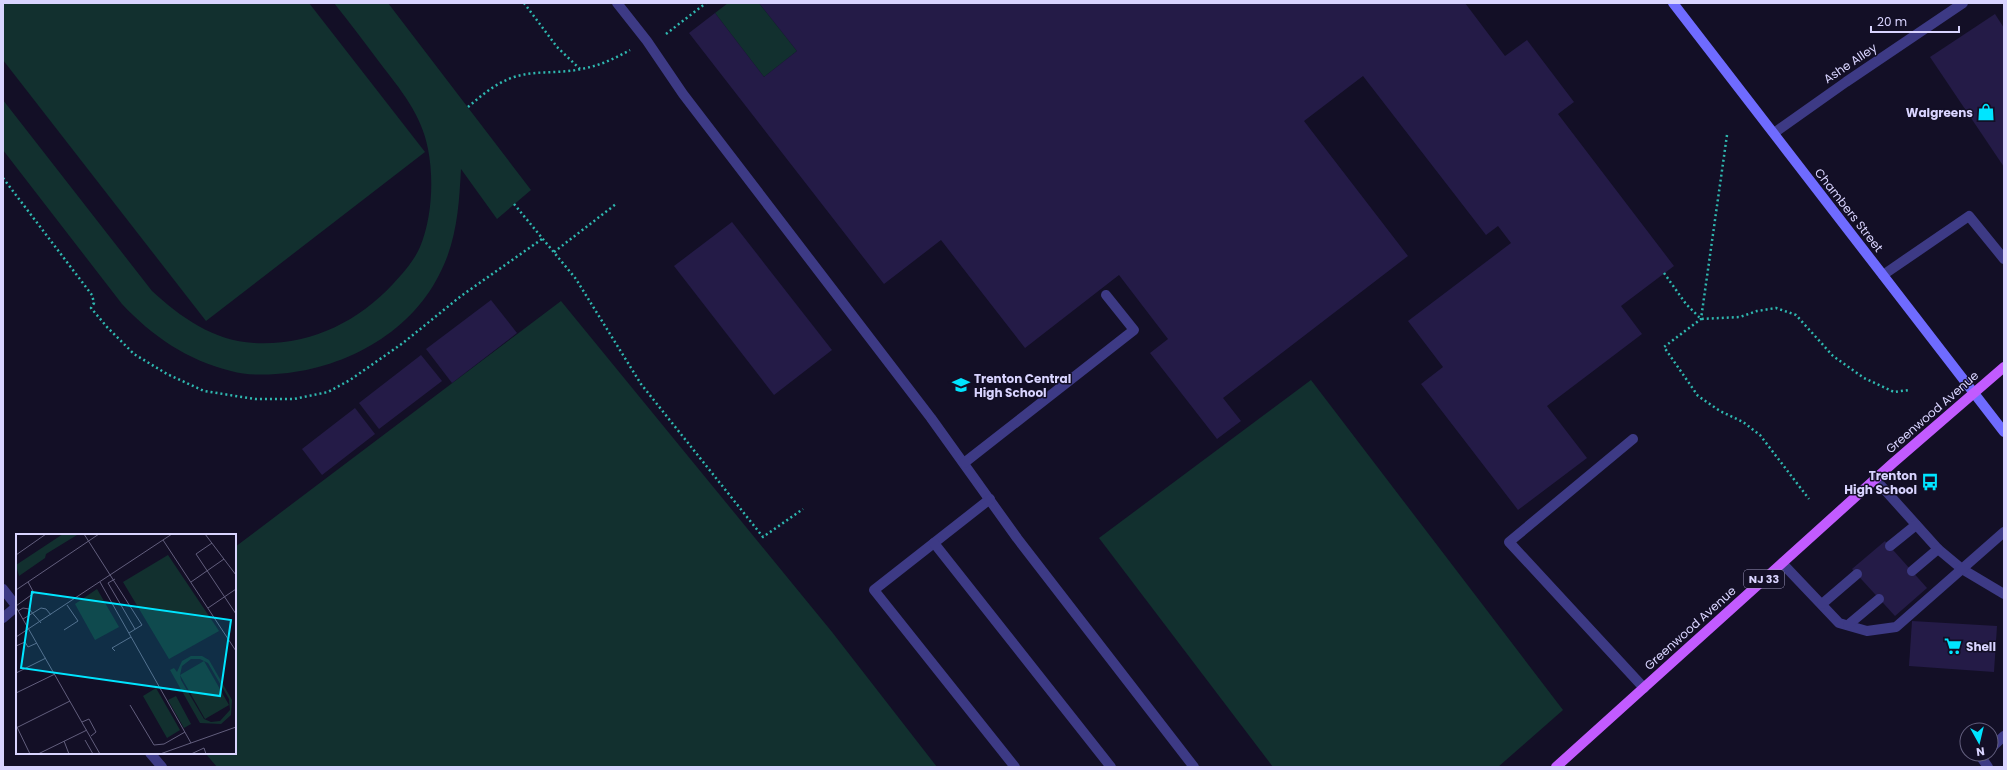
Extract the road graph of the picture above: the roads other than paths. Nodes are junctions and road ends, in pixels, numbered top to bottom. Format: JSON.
{"nodes":[{"id":1,"x":617,"y":3,"type":"edge"},
{"id":2,"x":1673,"y":3,"type":"edge"},
{"id":3,"x":1963,"y":3,"type":"edge"},
{"id":4,"x":1774,"y":134,"type":"junction"},
{"id":5,"x":2004,"y":259,"type":"edge"},
{"id":6,"x":1883,"y":275,"type":"junction"},
{"id":7,"x":1106,"y":295,"type":"dead end"},
{"id":8,"x":2004,"y":367,"type":"edge"},
{"id":9,"x":1974,"y":394,"type":"junction"},
{"id":10,"x":2004,"y":432,"type":"edge"},
{"id":11,"x":1634,"y":439,"type":"dead end"},
{"id":12,"x":964,"y":463,"type":"junction"},
{"id":13,"x":1875,"y":479,"type":"junction"},
{"id":14,"x":990,"y":498,"type":"junction"},
{"id":15,"x":1916,"y":525,"type":"junction"},
{"id":16,"x":2004,"y":532,"type":"edge"},
{"id":17,"x":934,"y":543,"type":"junction"},
{"id":18,"x":1890,"y":546,"type":"dead end"},
{"id":19,"x":1938,"y":549,"type":"junction"},
{"id":20,"x":1782,"y":563,"type":"junction"},
{"id":21,"x":1962,"y":569,"type":"junction"},
{"id":22,"x":1912,"y":571,"type":"dead end"},
{"id":23,"x":1857,"y":574,"type":"dead end"},
{"id":24,"x":3,"y":589,"type":"edge"},
{"id":25,"x":2004,"y":594,"type":"edge"},
{"id":26,"x":1879,"y":599,"type":"dead end"},
{"id":27,"x":1822,"y":604,"type":"junction"},
{"id":28,"x":16,"y":605,"type":"edge"},
{"id":29,"x":16,"y":607,"type":"edge"},
{"id":30,"x":3,"y":618,"type":"edge"},
{"id":31,"x":1848,"y":625,"type":"junction"},
{"id":32,"x":1644,"y":688,"type":"junction"},
{"id":33,"x":151,"y":754,"type":"edge"},
{"id":34,"x":162,"y":767,"type":"edge"},
{"id":35,"x":1015,"y":767,"type":"edge"},
{"id":36,"x":1111,"y":767,"type":"edge"},
{"id":37,"x":1194,"y":767,"type":"edge"},
{"id":38,"x":1556,"y":767,"type":"edge"}],
"edges":[{"from":1,"to":12,"type":"street"},
{"from":2,"to":4,"type":"street","name":"Chambers Street"},
{"from":3,"to":4,"type":"street","name":"Ashe Alley"},
{"from":4,"to":6,"type":"street","name":"Chambers Street"},
{"from":5,"to":6,"type":"street"},
{"from":6,"to":9,"type":"street","name":"Chambers Street"},
{"from":7,"to":12,"type":"street"},
{"from":8,"to":9,"type":"main road","name":"Greenwood Avenue","number":"NJ 33"},
{"from":9,"to":10,"type":"street","name":"Chambers Street"},
{"from":9,"to":13,"type":"main road","name":"Greenwood Avenue","number":"NJ 33"},
{"from":11,"to":32,"type":"street"},
{"from":12,"to":14,"type":"street"},
{"from":13,"to":15,"type":"street"},
{"from":13,"to":20,"type":"main road","name":"Greenwood Avenue","number":"NJ 33"},
{"from":14,"to":17,"type":"street"},
{"from":14,"to":37,"type":"street"},
{"from":15,"to":18,"type":"street"},
{"from":15,"to":19,"type":"street"},
{"from":16,"to":21,"type":"street"},
{"from":17,"to":35,"type":"street"},
{"from":17,"to":36,"type":"street"},
{"from":19,"to":21,"type":"street"},
{"from":19,"to":22,"type":"street"},
{"from":20,"to":27,"type":"street"},
{"from":20,"to":32,"type":"main road","name":"Greenwood Avenue","number":"NJ 33"},
{"from":21,"to":25,"type":"street"},
{"from":21,"to":31,"type":"street"},
{"from":23,"to":27,"type":"street"},
{"from":24,"to":28,"type":"street"},
{"from":26,"to":31,"type":"street"},
{"from":27,"to":31,"type":"street"},
{"from":29,"to":30,"type":"street"},
{"from":32,"to":38,"type":"main road","name":"Greenwood Avenue","number":"NJ 33"},
{"from":33,"to":34,"type":"street"}]}
